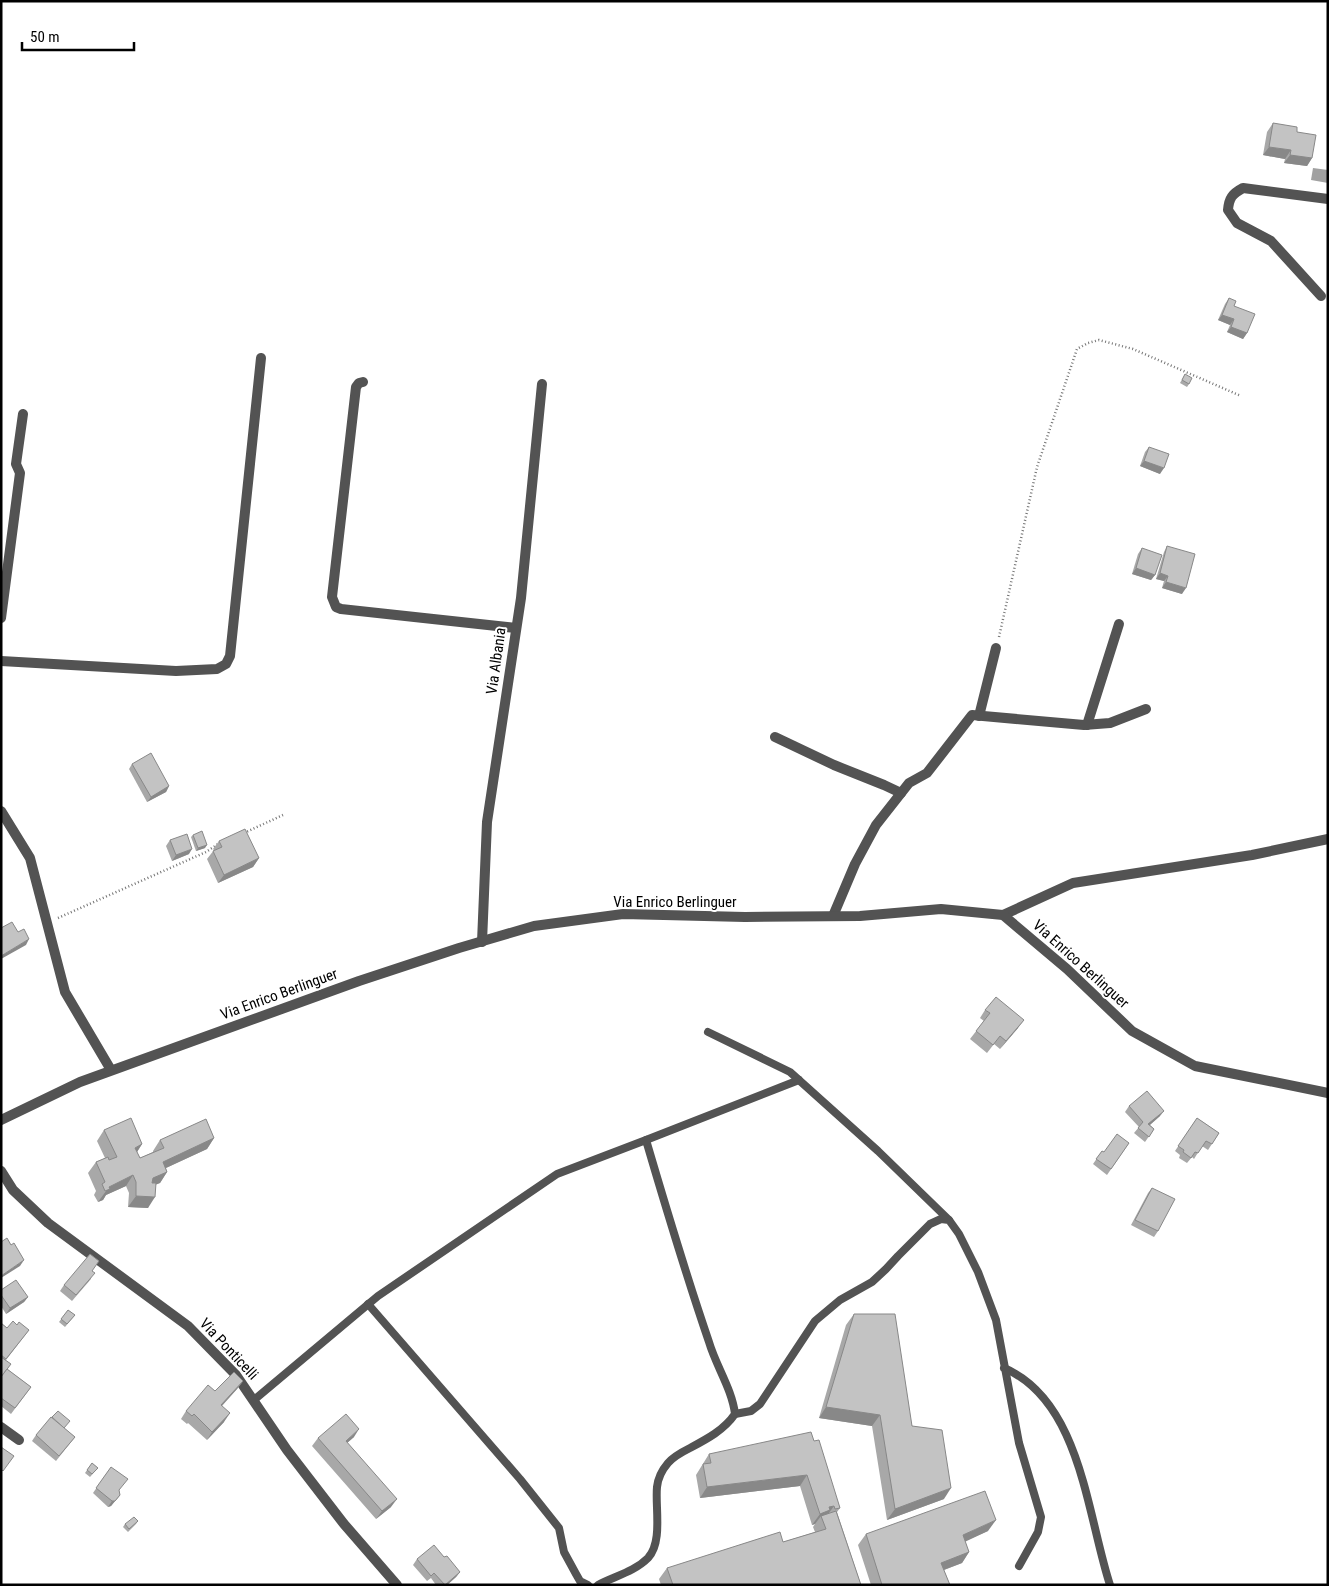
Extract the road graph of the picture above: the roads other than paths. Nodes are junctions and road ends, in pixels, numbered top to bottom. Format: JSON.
{"nodes":[{"id":1,"x":1328,"y":199,"type":"edge"},
{"id":2,"x":1322,"y":296,"type":"dead end"},
{"id":3,"x":261,"y":358,"type":"dead end"},
{"id":4,"x":364,"y":382,"type":"dead end"},
{"id":5,"x":542,"y":384,"type":"dead end"},
{"id":6,"x":23,"y":414,"type":"dead end"},
{"id":7,"x":1,"y":618,"type":"edge"},
{"id":8,"x":1119,"y":624,"type":"dead end"},
{"id":9,"x":516,"y":628,"type":"junction"},
{"id":10,"x":996,"y":648,"type":"road end"},
{"id":11,"x":1,"y":661,"type":"edge"},
{"id":12,"x":1146,"y":709,"type":"dead end"},
{"id":13,"x":979,"y":716,"type":"junction"},
{"id":14,"x":1087,"y":725,"type":"junction"},
{"id":15,"x":775,"y":737,"type":"dead end"},
{"id":16,"x":901,"y":793,"type":"junction"},
{"id":17,"x":1,"y":811,"type":"edge"},
{"id":18,"x":1328,"y":839,"type":"edge"},
{"id":19,"x":1002,"y":914,"type":"junction"},
{"id":20,"x":833,"y":916,"type":"junction"},
{"id":21,"x":482,"y":942,"type":"junction"},
{"id":22,"x":708,"y":1032,"type":"dead end"},
{"id":23,"x":111,"y":1070,"type":"junction"},
{"id":24,"x":799,"y":1080,"type":"junction"},
{"id":25,"x":1328,"y":1092,"type":"edge"},
{"id":26,"x":1,"y":1120,"type":"edge"},
{"id":27,"x":646,"y":1140,"type":"junction"},
{"id":28,"x":1,"y":1171,"type":"edge"},
{"id":29,"x":949,"y":1220,"type":"junction"},
{"id":30,"x":368,"y":1304,"type":"junction"},
{"id":31,"x":1004,"y":1368,"type":"junction"},
{"id":32,"x":254,"y":1400,"type":"junction"},
{"id":33,"x":735,"y":1414,"type":"junction"},
{"id":34,"x":1,"y":1426,"type":"edge"},
{"id":35,"x":19,"y":1440,"type":"dead end"},
{"id":36,"x":1019,"y":1566,"type":"dead end"},
{"id":37,"x":397,"y":1585,"type":"edge"},
{"id":38,"x":588,"y":1585,"type":"edge"},
{"id":39,"x":598,"y":1585,"type":"edge"},
{"id":40,"x":1110,"y":1585,"type":"edge"}],
"edges":[{"from":1,"to":2,"type":"street"},
{"from":3,"to":11,"type":"street"},
{"from":4,"to":9,"type":"street"},
{"from":5,"to":9,"type":"street","name":"Via Albania"},
{"from":6,"to":7,"type":"street"},
{"from":8,"to":14,"type":"street"},
{"from":9,"to":21,"type":"street","name":"Via Albania"},
{"from":10,"to":13,"type":"street"},
{"from":12,"to":14,"type":"street"},
{"from":13,"to":14,"type":"street"},
{"from":13,"to":16,"type":"street"},
{"from":15,"to":16,"type":"street"},
{"from":16,"to":20,"type":"street"},
{"from":17,"to":23,"type":"street"},
{"from":18,"to":19,"type":"street"},
{"from":19,"to":20,"type":"street","name":"Via Enrico Berlinguer"},
{"from":19,"to":25,"type":"street","name":"Via Enrico Berlinguer"},
{"from":20,"to":21,"type":"street","name":"Via Enrico Berlinguer"},
{"from":21,"to":23,"type":"street","name":"Via Enrico Berlinguer"},
{"from":22,"to":24,"type":"lane"},
{"from":23,"to":26,"type":"street","name":"Via Enrico Berlinguer"},
{"from":24,"to":27,"type":"lane"},
{"from":24,"to":29,"type":"lane"},
{"from":27,"to":30,"type":"lane"},
{"from":27,"to":33,"type":"lane"},
{"from":28,"to":32,"type":"street","name":"Via Ponticelli"},
{"from":29,"to":31,"type":"lane"},
{"from":29,"to":33,"type":"lane"},
{"from":30,"to":32,"type":"lane"},
{"from":30,"to":38,"type":"lane"},
{"from":31,"to":36,"type":"lane"},
{"from":31,"to":40,"type":"lane"},
{"from":32,"to":37,"type":"street","name":"Via Ponticelli"},
{"from":33,"to":39,"type":"lane"},
{"from":34,"to":35,"type":"street"}]}
